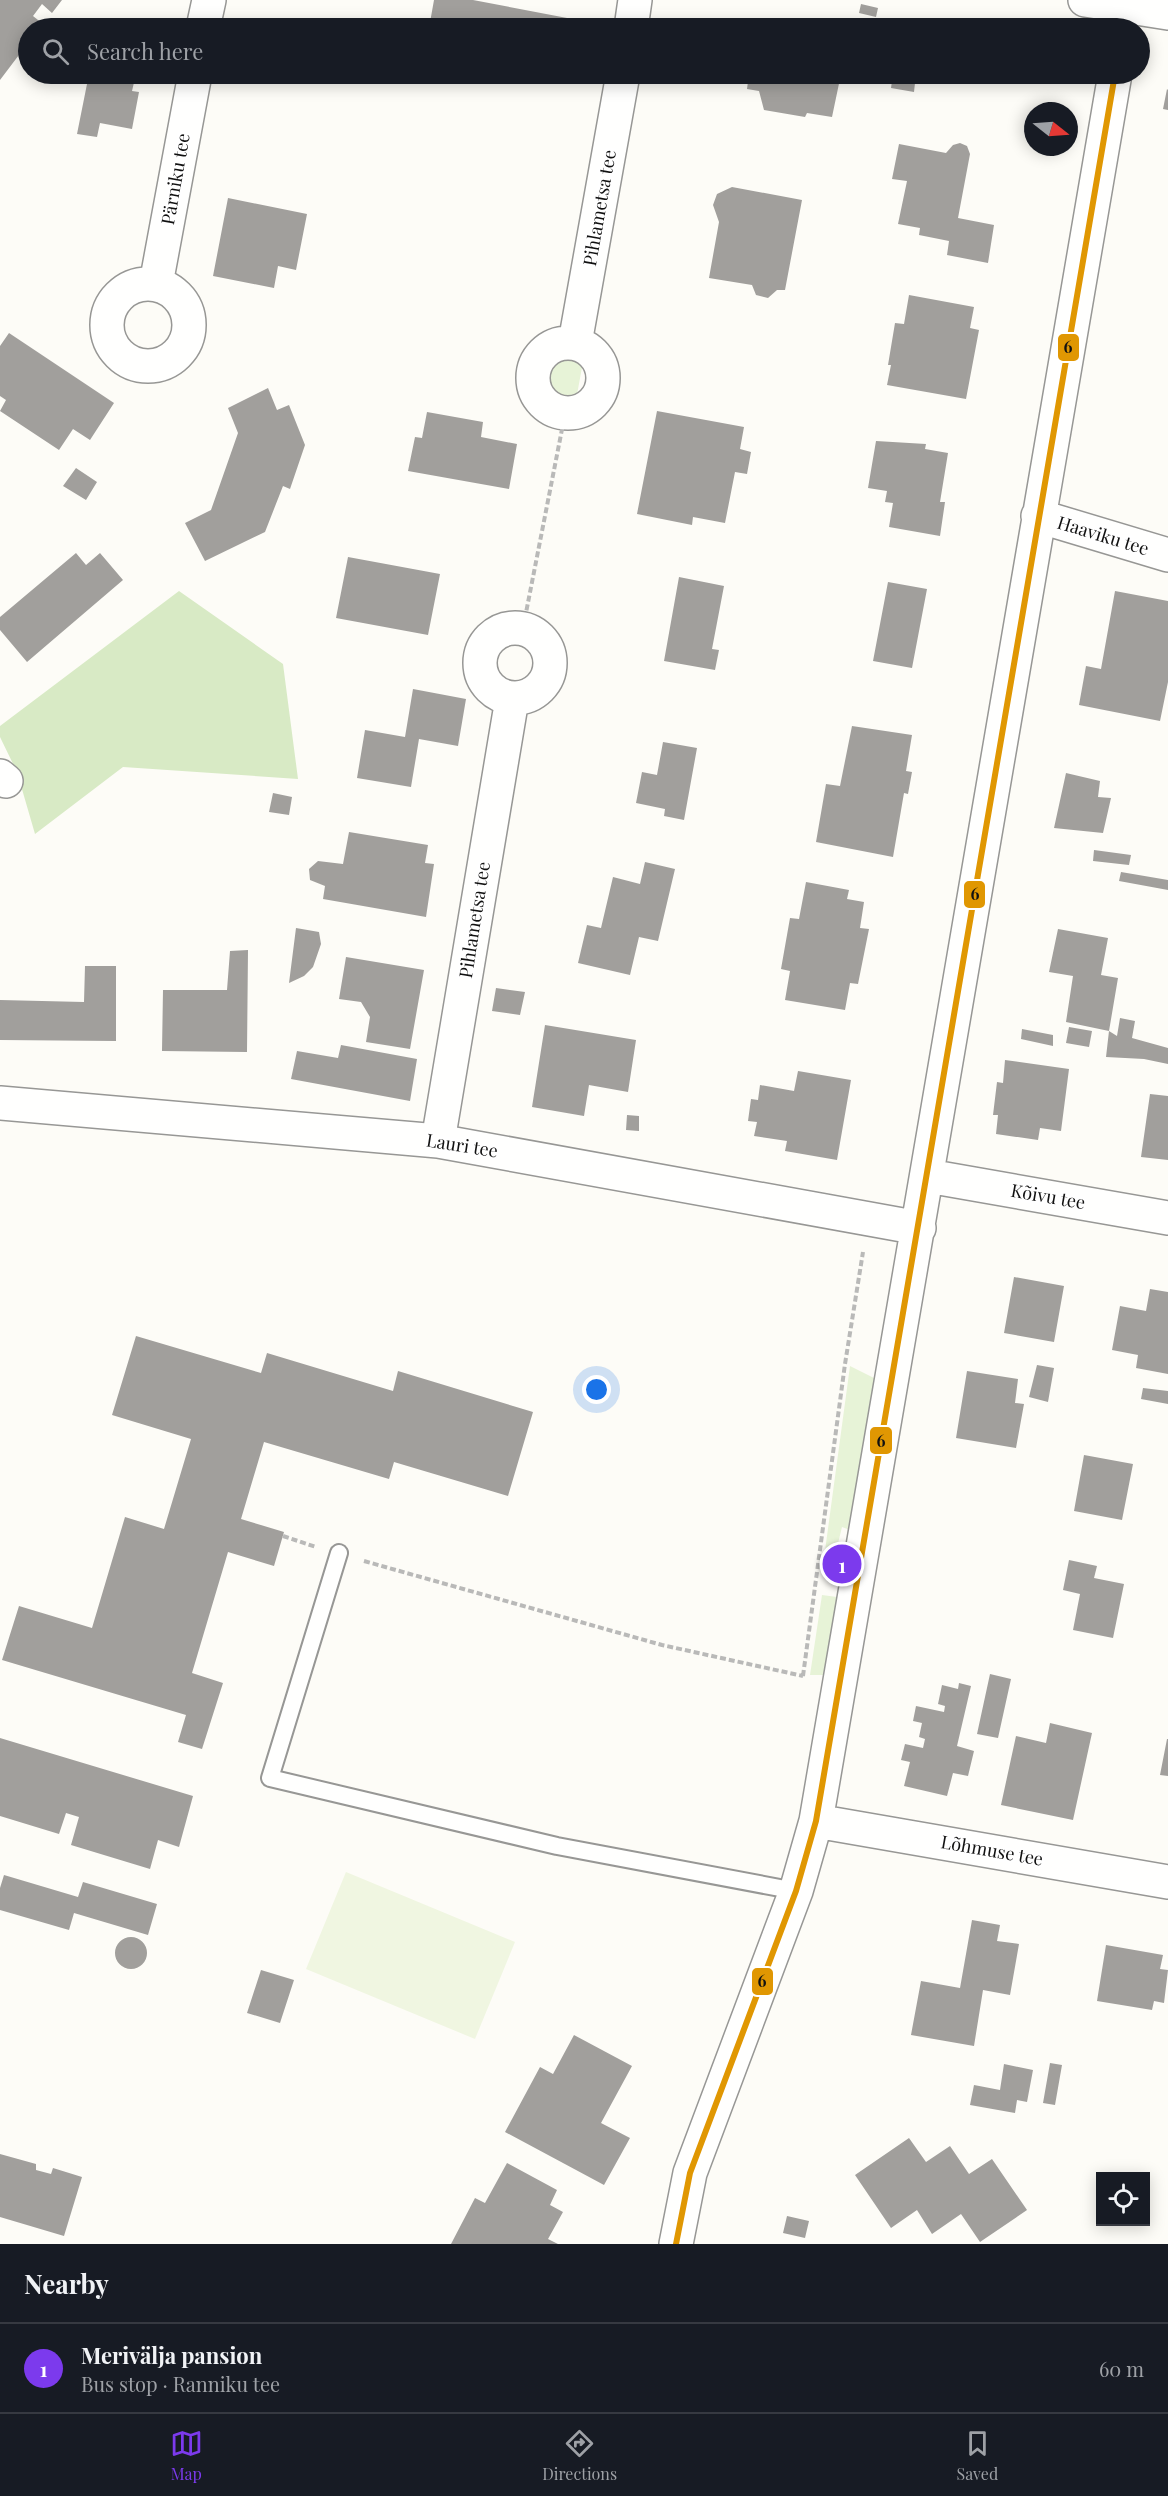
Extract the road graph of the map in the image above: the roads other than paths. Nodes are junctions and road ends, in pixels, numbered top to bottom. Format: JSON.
{"nodes":[{"id":1,"x":208,"y":0,"type":"edge"},
{"id":2,"x":635,"y":0,"type":"edge"},
{"id":3,"x":1084,"y":0,"type":"edge"},
{"id":4,"x":1125,"y":12,"type":"edge"},
{"id":5,"x":1168,"y":13,"type":"edge"},
{"id":6,"x":205,"y":18,"type":"edge"},
{"id":7,"x":632,"y":18,"type":"edge"},
{"id":8,"x":193,"y":84,"type":"edge"},
{"id":9,"x":621,"y":84,"type":"edge"},
{"id":10,"x":1112,"y":84,"type":"edge"},
{"id":11,"x":156,"y":284,"type":"dead end"},
{"id":12,"x":575,"y":343,"type":"junction"},
{"id":13,"x":1038,"y":516,"type":"junction"},
{"id":14,"x":1168,"y":555,"type":"edge"},
{"id":15,"x":512,"y":699,"type":"junction"},
{"id":16,"x":0,"y":1103,"type":"edge"},
{"id":17,"x":438,"y":1141,"type":"junction"},
{"id":18,"x":928,"y":1176,"type":"junction"},
{"id":19,"x":1168,"y":1218,"type":"edge"},
{"id":20,"x":919,"y":1228,"type":"junction"},
{"id":21,"x":339,"y":1553,"type":"road end"},
{"id":22,"x":816,"y":1821,"type":"junction"},
{"id":23,"x":1168,"y":1882,"type":"edge"},
{"id":24,"x":796,"y":1891,"type":"junction"},
{"id":25,"x":676,"y":2244,"type":"edge"}],
"edges":[{"from":1,"to":6,"type":"street"},
{"from":2,"to":7,"type":"street"},
{"from":3,"to":4,"type":"street"},
{"from":4,"to":5,"type":"street"},
{"from":8,"to":11,"type":"street","name":"Pärniku tee"},
{"from":9,"to":12,"type":"street","name":"Pihlametsa tee"},
{"from":10,"to":13,"type":"street"},
{"from":12,"to":12,"type":"street"},
{"from":13,"to":14,"type":"street","name":"Haaviku tee"},
{"from":13,"to":18,"type":"street"},
{"from":15,"to":15,"type":"street"},
{"from":15,"to":17,"type":"street","name":"Pihlametsa tee"},
{"from":16,"to":17,"type":"street","name":"Lauri tee"},
{"from":17,"to":20,"type":"street","name":"Lauri tee"},
{"from":18,"to":19,"type":"street","name":"Kõivu tee"},
{"from":18,"to":20,"type":"street"},
{"from":20,"to":22,"type":"street"},
{"from":21,"to":24,"type":"lane"},
{"from":22,"to":23,"type":"street","name":"Lõhmuse tee"},
{"from":22,"to":24,"type":"street"},
{"from":24,"to":25,"type":"street"}]}
